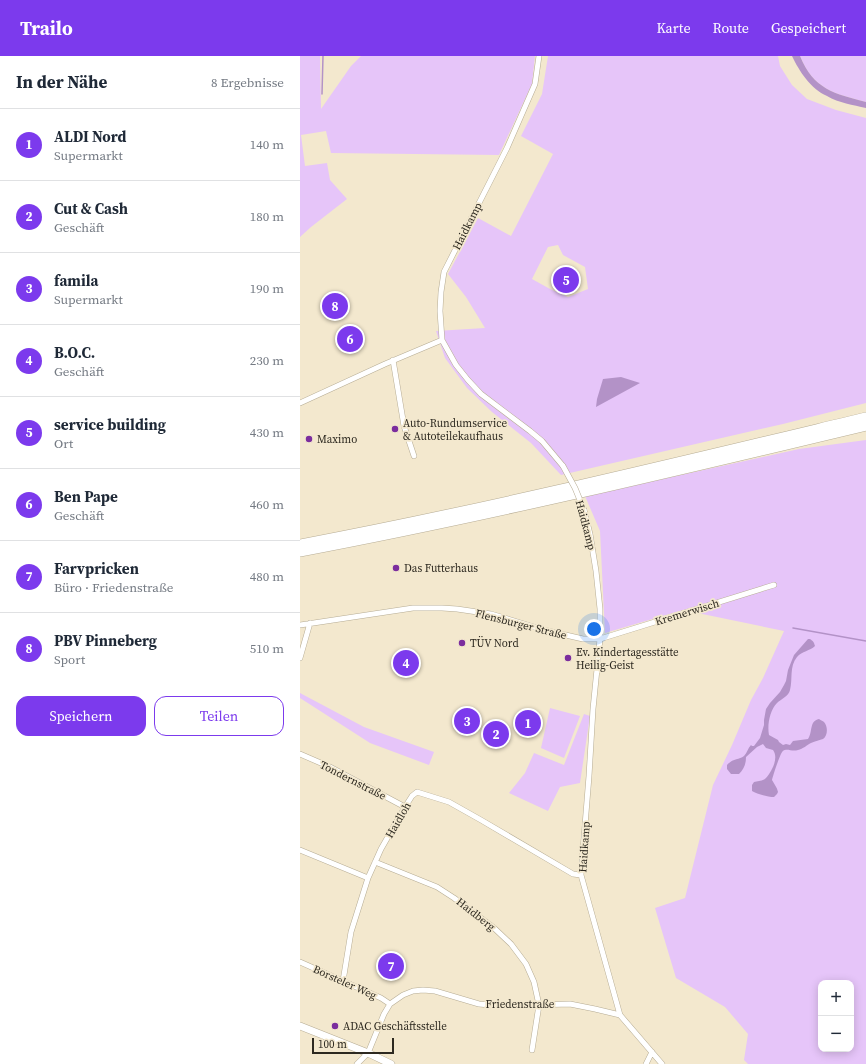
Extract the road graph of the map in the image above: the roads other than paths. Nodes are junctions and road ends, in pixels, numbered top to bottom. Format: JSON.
{"nodes":[{"id":1,"x":539,"y":56,"type":"edge"},
{"id":2,"x":442,"y":340,"type":"junction"},
{"id":3,"x":393,"y":360,"type":"junction"},
{"id":4,"x":300,"y":403,"type":"edge"},
{"id":5,"x":866,"y":417,"type":"edge"},
{"id":6,"x":866,"y":426,"type":"edge"},
{"id":7,"x":414,"y":456,"type":"dead end"},
{"id":8,"x":300,"y":544,"type":"edge"},
{"id":9,"x":300,"y":552,"type":"edge"},
{"id":10,"x":774,"y":586,"type":"dead end"},
{"id":11,"x":310,"y":623,"type":"junction"},
{"id":12,"x":300,"y":625,"type":"edge"},
{"id":13,"x":600,"y":639,"type":"junction"},
{"id":14,"x":300,"y":658,"type":"edge"},
{"id":15,"x":300,"y":754,"type":"edge"},
{"id":16,"x":405,"y":807,"type":"junction"},
{"id":17,"x":300,"y":850,"type":"edge"},
{"id":18,"x":375,"y":862,"type":"junction"},
{"id":19,"x":581,"y":875,"type":"junction"},
{"id":20,"x":368,"y":878,"type":"junction"},
{"id":21,"x":300,"y":962,"type":"edge"},
{"id":22,"x":343,"y":981,"type":"junction"},
{"id":23,"x":390,"y":1004,"type":"junction"},
{"id":24,"x":539,"y":1005,"type":"junction"},
{"id":25,"x":620,"y":1015,"type":"junction"},
{"id":26,"x":300,"y":1026,"type":"edge"},
{"id":27,"x":532,"y":1050,"type":"dead end"},
{"id":28,"x":652,"y":1052,"type":"junction"},
{"id":29,"x":368,"y":1053,"type":"junction"},
{"id":30,"x":357,"y":1064,"type":"edge"},
{"id":31,"x":390,"y":1064,"type":"edge"},
{"id":32,"x":646,"y":1064,"type":"edge"},
{"id":33,"x":662,"y":1064,"type":"edge"}],
"edges":[{"from":1,"to":2,"type":"street","name":"Haidkamp"},
{"from":2,"to":3,"type":"street"},
{"from":2,"to":13,"type":"street","name":"Haidkamp","bridge":true},
{"from":3,"to":4,"type":"street"},
{"from":3,"to":7,"type":"street"},
{"from":5,"to":8,"type":"highway"},
{"from":6,"to":9,"type":"highway"},
{"from":10,"to":13,"type":"street","name":"Kremerwisch"},
{"from":11,"to":12,"type":"street","name":"Flensburger Straße"},
{"from":11,"to":13,"type":"street","name":"Flensburger Straße"},
{"from":11,"to":14,"type":"street"},
{"from":13,"to":19,"type":"street","name":"Haidkamp"},
{"from":15,"to":16,"type":"street","name":"Tondernstraße"},
{"from":16,"to":18,"type":"street","name":"Haidloh"},
{"from":16,"to":19,"type":"street","name":"Haidloh"},
{"from":17,"to":20,"type":"street"},
{"from":18,"to":20,"type":"street","name":"Haidloh"},
{"from":18,"to":24,"type":"street","name":"Haidberg"},
{"from":19,"to":25,"type":"street","name":"Haidkamp"},
{"from":20,"to":22,"type":"street","name":"Haidloh"},
{"from":21,"to":22,"type":"street","name":"Borsteler Weg"},
{"from":22,"to":23,"type":"street","name":"Borsteler Weg"},
{"from":23,"to":24,"type":"street","name":"Friedenstraße"},
{"from":23,"to":29,"type":"street","name":"Friedenstraße"},
{"from":24,"to":25,"type":"street","name":"Friedenstraße"},
{"from":24,"to":27,"type":"street"},
{"from":25,"to":28,"type":"street"},
{"from":26,"to":29,"type":"main road"},
{"from":28,"to":32,"type":"street"},
{"from":28,"to":33,"type":"street"},
{"from":29,"to":30,"type":"street"},
{"from":29,"to":31,"type":"main road"}]}
